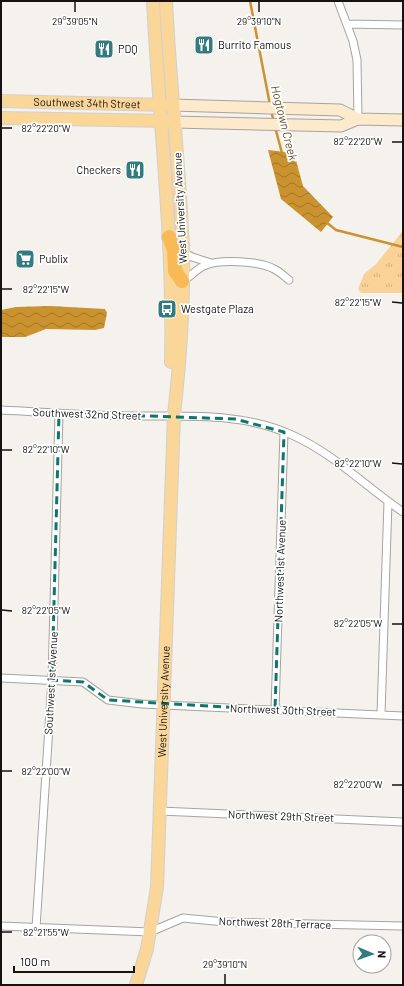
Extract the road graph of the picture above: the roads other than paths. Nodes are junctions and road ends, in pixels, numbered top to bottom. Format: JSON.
{"nodes":[{"id":1,"x":153,"y":1,"type":"edge"},
{"id":2,"x":166,"y":1,"type":"edge"},
{"id":3,"x":338,"y":1,"type":"edge"},
{"id":4,"x":347,"y":24,"type":"junction"},
{"id":5,"x":403,"y":26,"type":"edge"},
{"id":6,"x":1,"y":101,"type":"edge"},
{"id":7,"x":159,"y":105,"type":"junction"},
{"id":8,"x":172,"y":105,"type":"junction"},
{"id":9,"x":1,"y":118,"type":"edge"},
{"id":10,"x":358,"y":119,"type":"junction"},
{"id":11,"x":403,"y":120,"type":"edge"},
{"id":12,"x":161,"y":121,"type":"junction"},
{"id":13,"x":174,"y":122,"type":"junction"},
{"id":14,"x":169,"y":237,"type":"junction"},
{"id":15,"x":183,"y":252,"type":"junction"},
{"id":16,"x":211,"y":263,"type":"junction"},
{"id":17,"x":289,"y":280,"type":"dead end"},
{"id":18,"x":182,"y":281,"type":"junction"},
{"id":19,"x":1,"y":410,"type":"edge"},
{"id":20,"x":59,"y":413,"type":"junction"},
{"id":21,"x":174,"y":415,"type":"junction"},
{"id":22,"x":284,"y":432,"type":"junction"},
{"id":23,"x":388,"y":502,"type":"junction"},
{"id":24,"x":403,"y":512,"type":"edge"},
{"id":25,"x":1,"y":678,"type":"edge"},
{"id":26,"x":52,"y":680,"type":"junction"},
{"id":27,"x":163,"y":705,"type":"junction"},
{"id":28,"x":275,"y":710,"type":"junction"},
{"id":29,"x":381,"y":714,"type":"junction"},
{"id":30,"x":403,"y":716,"type":"edge"},
{"id":31,"x":160,"y":811,"type":"junction"},
{"id":32,"x":403,"y":822,"type":"edge"},
{"id":33,"x":1,"y":926,"type":"edge"},
{"id":34,"x":403,"y":926,"type":"edge"},
{"id":35,"x":36,"y":928,"type":"junction"},
{"id":36,"x":150,"y":932,"type":"junction"},
{"id":37,"x":136,"y":985,"type":"edge"}],
"edges":[{"from":1,"to":7,"type":"main road","name":"West University Avenue"},
{"from":2,"to":8,"type":"main road","name":"West University Avenue"},
{"from":3,"to":4,"type":"street"},
{"from":4,"to":5,"type":"street"},
{"from":4,"to":10,"type":"street"},
{"from":6,"to":7,"type":"main road","name":"Southwest 34th Street"},
{"from":7,"to":8,"type":"main road","name":"Southwest 34th Street"},
{"from":7,"to":12,"type":"main road","name":"West University Avenue"},
{"from":8,"to":10,"type":"main road"},
{"from":8,"to":13,"type":"main road","name":"West University Avenue"},
{"from":9,"to":12,"type":"main road","name":"Southwest 34th Street"},
{"from":10,"to":11,"type":"main road"},
{"from":10,"to":13,"type":"main road"},
{"from":12,"to":13,"type":"main road","name":"Southwest 34th Street"},
{"from":12,"to":14,"type":"main road","name":"West University Avenue"},
{"from":13,"to":15,"type":"main road","name":"West University Avenue"},
{"from":14,"to":18,"type":"highway"},
{"from":14,"to":21,"type":"main road","name":"West University Avenue"},
{"from":15,"to":16,"type":"street"},
{"from":15,"to":18,"type":"main road","name":"West University Avenue"},
{"from":16,"to":17,"type":"street"},
{"from":16,"to":18,"type":"street"},
{"from":18,"to":21,"type":"main road","name":"West University Avenue"},
{"from":19,"to":20,"type":"street","name":"Southwest 32nd Street"},
{"from":20,"to":21,"type":"street","name":"Southwest 32nd Street"},
{"from":20,"to":26,"type":"street","name":"Southwest 1st Avenue"},
{"from":21,"to":22,"type":"street","name":"Southwest 32nd Street"},
{"from":21,"to":27,"type":"main road","name":"West University Avenue"},
{"from":22,"to":23,"type":"street","name":"Southwest 32nd Street"},
{"from":22,"to":28,"type":"street","name":"Northwest 1st Avenue"},
{"from":23,"to":24,"type":"street","name":"Southwest 32nd Street"},
{"from":23,"to":29,"type":"street"},
{"from":25,"to":26,"type":"street","name":"Northwest 30th Street"},
{"from":26,"to":27,"type":"street","name":"Northwest 30th Street"},
{"from":26,"to":35,"type":"street","name":"Southwest 1st Avenue"},
{"from":27,"to":28,"type":"street","name":"Northwest 30th Street"},
{"from":27,"to":31,"type":"main road","name":"West University Avenue"},
{"from":28,"to":29,"type":"street","name":"Northwest 30th Street"},
{"from":29,"to":30,"type":"street","name":"Northwest 30th Street"},
{"from":31,"to":32,"type":"street","name":"Northwest 29th Street"},
{"from":31,"to":36,"type":"main road","name":"West University Avenue"},
{"from":33,"to":35,"type":"street"},
{"from":34,"to":36,"type":"street","name":"Northwest 28th Terrace"},
{"from":35,"to":36,"type":"street"},
{"from":36,"to":37,"type":"main road","name":"West University Avenue"}]}
